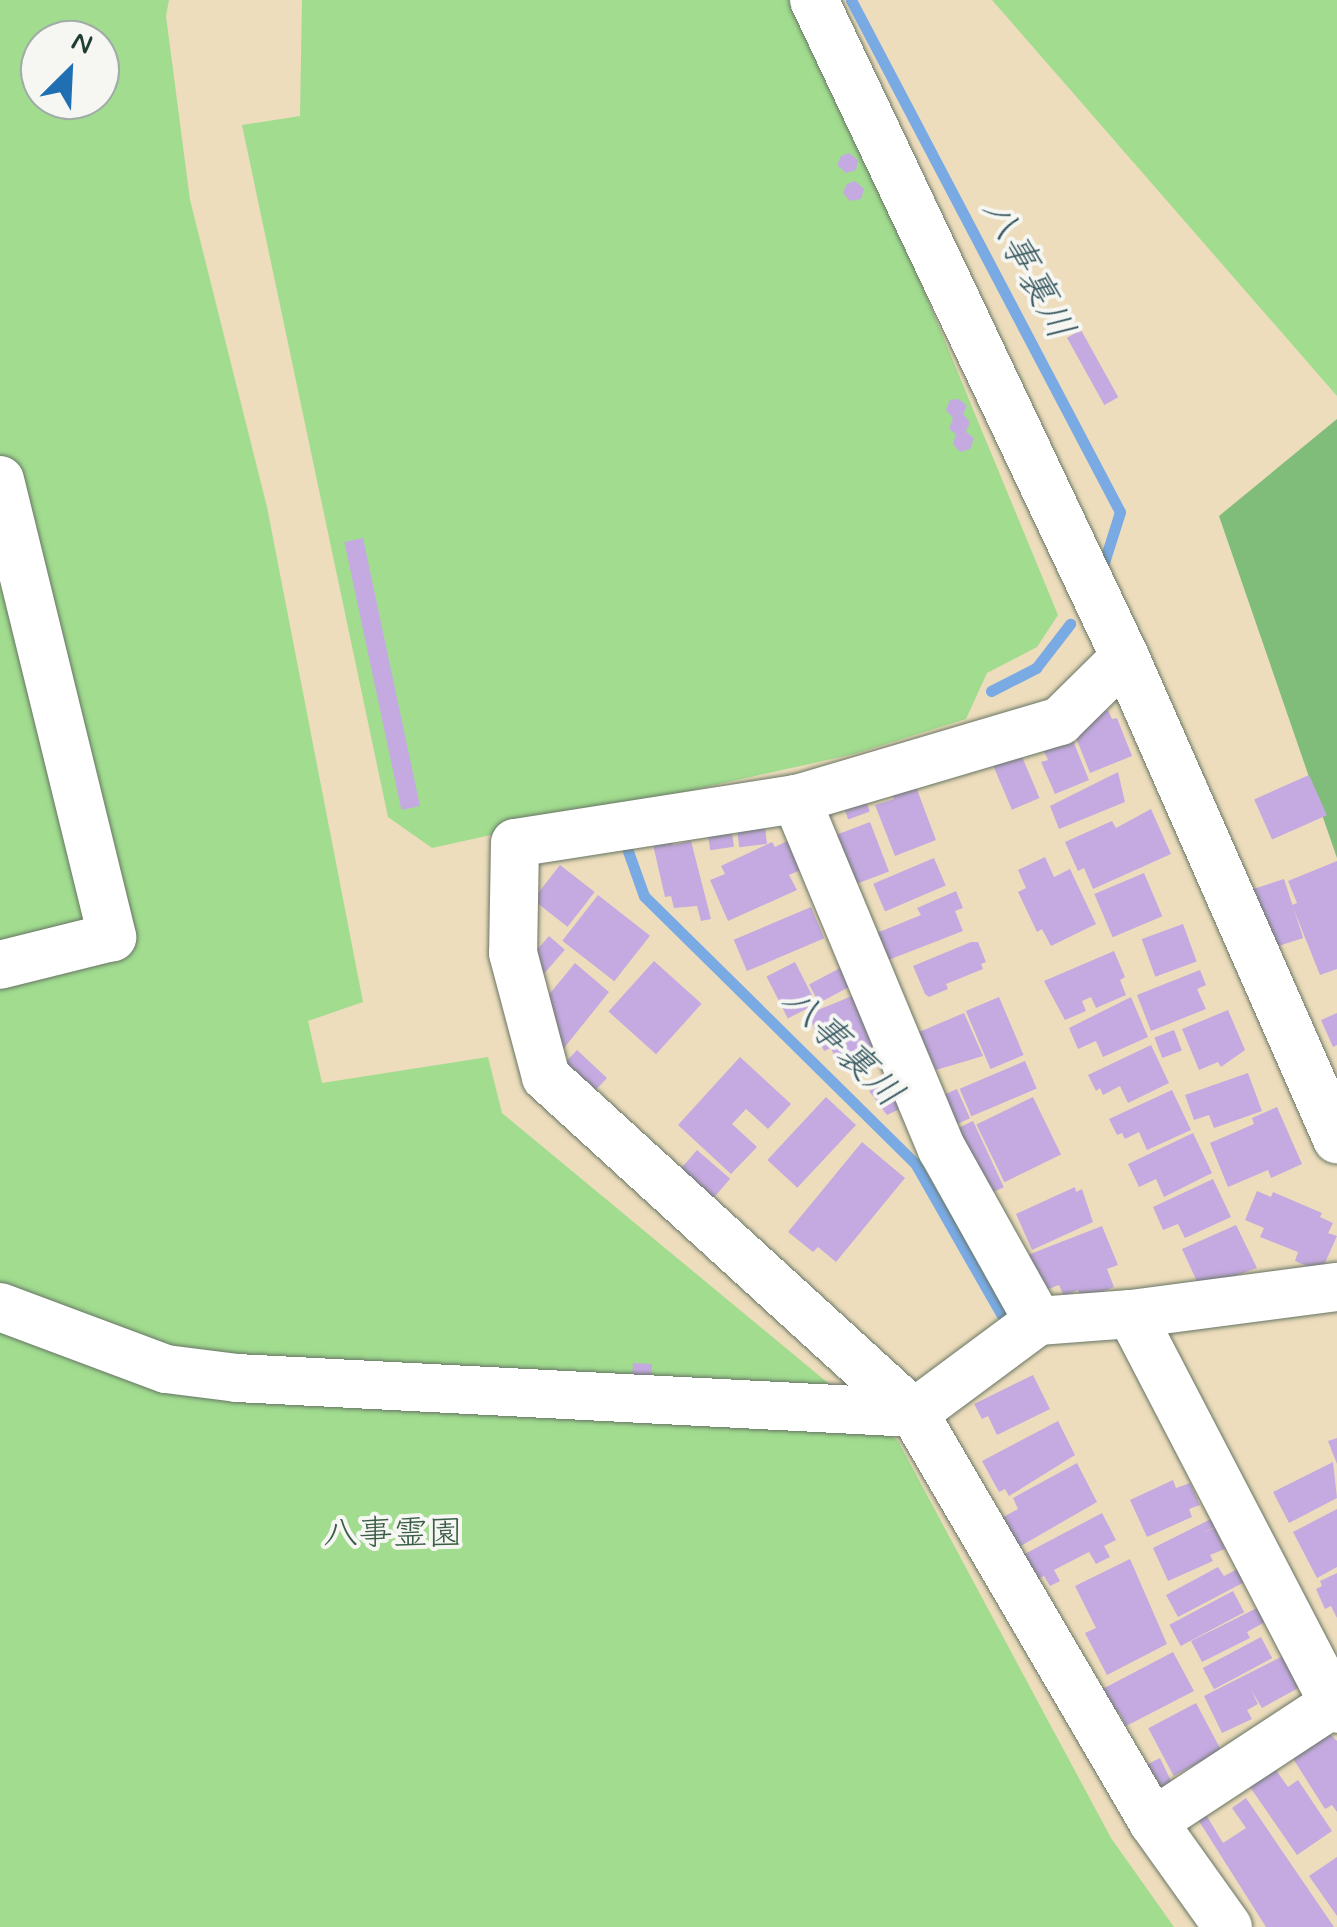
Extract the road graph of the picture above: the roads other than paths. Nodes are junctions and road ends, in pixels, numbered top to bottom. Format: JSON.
{"nodes":[{"id":1,"x":814,"y":0,"type":"edge"},
{"id":2,"x":0,"y":480,"type":"edge"},
{"id":3,"x":1124,"y":657,"type":"junction"},
{"id":4,"x":796,"y":799,"type":"junction"},
{"id":5,"x":0,"y":965,"type":"edge"},
{"id":6,"x":1337,"y":1138,"type":"edge"},
{"id":7,"x":1337,"y":1287,"type":"edge"},
{"id":8,"x":0,"y":1307,"type":"edge"},
{"id":9,"x":1131,"y":1314,"type":"junction"},
{"id":10,"x":1038,"y":1321,"type":"junction"},
{"id":11,"x":914,"y":1412,"type":"junction"},
{"id":12,"x":1336,"y":1704,"type":"edge"},
{"id":13,"x":1154,"y":1822,"type":"junction"},
{"id":14,"x":1228,"y":1927,"type":"edge"}],
"edges":[{"from":1,"to":3,"type":"street"},
{"from":2,"to":5,"type":"street"},
{"from":3,"to":4,"type":"street"},
{"from":3,"to":6,"type":"street"},
{"from":4,"to":10,"type":"street"},
{"from":4,"to":11,"type":"street"},
{"from":7,"to":9,"type":"street"},
{"from":8,"to":11,"type":"street"},
{"from":9,"to":10,"type":"street"},
{"from":9,"to":12,"type":"street"},
{"from":10,"to":11,"type":"street"},
{"from":11,"to":13,"type":"street"},
{"from":12,"to":13,"type":"street"},
{"from":13,"to":14,"type":"street"}]}
